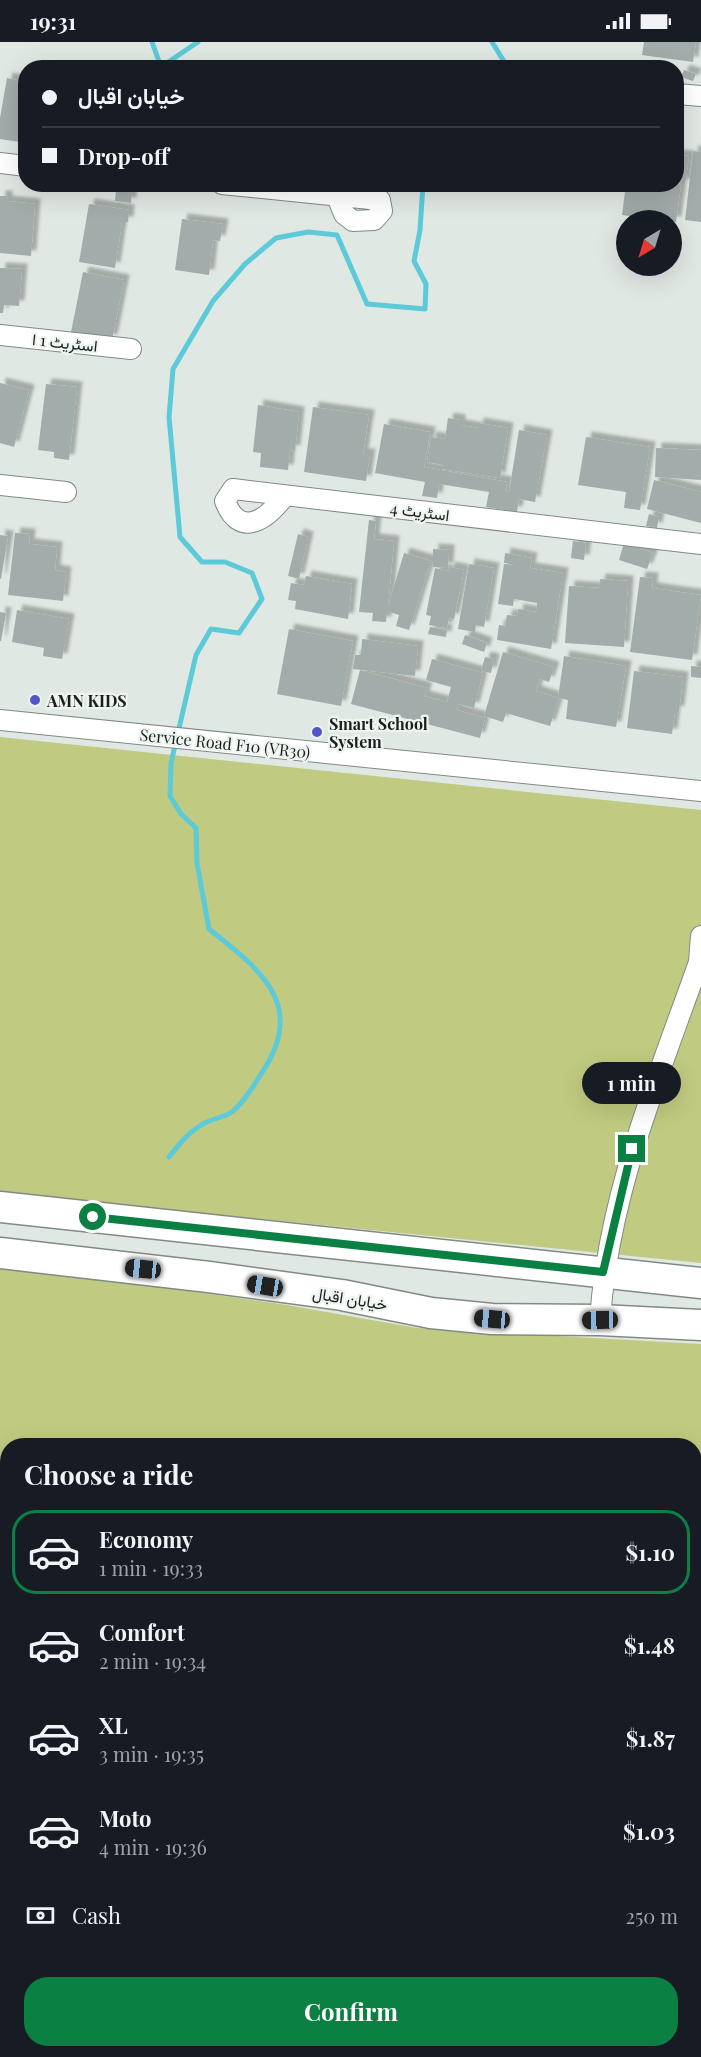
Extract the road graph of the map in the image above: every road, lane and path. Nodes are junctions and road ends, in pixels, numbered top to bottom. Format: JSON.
{"nodes":[{"id":1,"x":684,"y":94,"type":"edge"},
{"id":2,"x":701,"y":96,"type":"edge"},
{"id":3,"x":0,"y":163,"type":"edge"},
{"id":4,"x":18,"y":165,"type":"edge"},
{"id":5,"x":301,"y":192,"type":"edge"},
{"id":6,"x":338,"y":199,"type":"dead end"},
{"id":7,"x":0,"y":335,"type":"edge"},
{"id":8,"x":131,"y":349,"type":"dead end"},
{"id":9,"x":0,"y":485,"type":"edge"},
{"id":10,"x":66,"y":492,"type":"dead end"},
{"id":11,"x":283,"y":498,"type":"dead end"},
{"id":12,"x":701,"y":544,"type":"edge"},
{"id":13,"x":0,"y":720,"type":"edge"},
{"id":14,"x":701,"y":791,"type":"edge"},
{"id":15,"x":701,"y":936,"type":"edge"},
{"id":16,"x":0,"y":1207,"type":"edge"},
{"id":17,"x":0,"y":1254,"type":"edge"},
{"id":18,"x":603,"y":1272,"type":"junction"},
{"id":19,"x":701,"y":1283,"type":"edge"},
{"id":20,"x":600,"y":1320,"type":"junction"},
{"id":21,"x":701,"y":1325,"type":"edge"}],
"edges":[{"from":1,"to":2,"type":"street"},
{"from":3,"to":4,"type":"street"},
{"from":5,"to":6,"type":"street"},
{"from":7,"to":8,"type":"street","name":"اسٹریٹ 1 ا"},
{"from":9,"to":10,"type":"street"},
{"from":11,"to":12,"type":"street","name":"اسٹریٹ 4"},
{"from":13,"to":14,"type":"street","name":"Service Road F10 (VR30)"},
{"from":15,"to":18,"type":"street"},
{"from":16,"to":18,"type":"main road"},
{"from":17,"to":20,"type":"main road","name":"خیابان اقبال"},
{"from":18,"to":19,"type":"main road"},
{"from":18,"to":20,"type":"street"},
{"from":20,"to":21,"type":"main road","name":"خیابان اقبال"}]}
